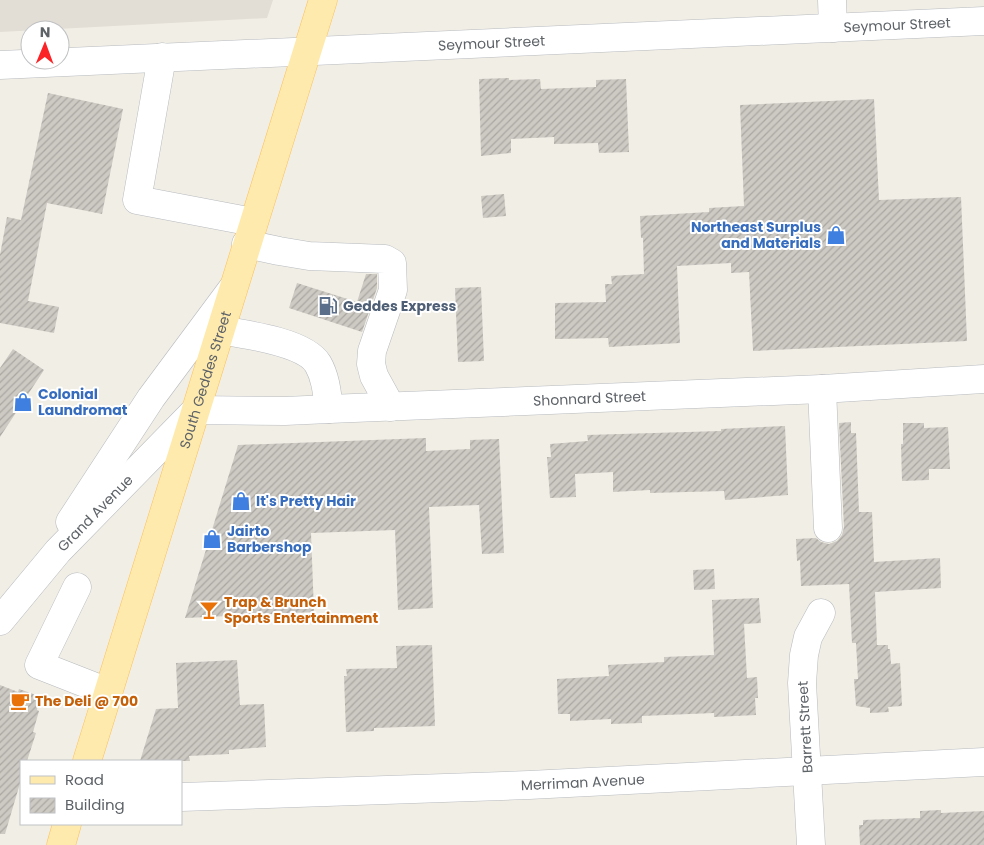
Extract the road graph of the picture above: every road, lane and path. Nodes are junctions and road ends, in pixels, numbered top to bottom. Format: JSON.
{"nodes":[{"id":1,"x":323,"y":0,"type":"edge"},
{"id":2,"x":832,"y":0,"type":"edge"},
{"id":3,"x":984,"y":21,"type":"edge"},
{"id":4,"x":833,"y":28,"type":"junction"},
{"id":5,"x":308,"y":51,"type":"junction"},
{"id":6,"x":162,"y":57,"type":"junction"},
{"id":7,"x":0,"y":65,"type":"edge"},
{"id":8,"x":250,"y":233,"type":"junction"},
{"id":9,"x":232,"y":288,"type":"junction"},
{"id":10,"x":220,"y":330,"type":"junction"},
{"id":11,"x":984,"y":379,"type":"edge"},
{"id":12,"x":822,"y":389,"type":"junction"},
{"id":13,"x":391,"y":407,"type":"junction"},
{"id":14,"x":329,"y":409,"type":"junction"},
{"id":15,"x":196,"y":410,"type":"junction"},
{"id":16,"x":828,"y":528,"type":"dead end"},
{"id":17,"x":58,"y":551,"type":"junction"},
{"id":18,"x":77,"y":587,"type":"dead end"},
{"id":19,"x":821,"y":613,"type":"dead end"},
{"id":20,"x":0,"y":621,"type":"edge"},
{"id":21,"x":108,"y":692,"type":"junction"},
{"id":22,"x":86,"y":760,"type":"edge"},
{"id":23,"x":984,"y":762,"type":"edge"},
{"id":24,"x":807,"y":770,"type":"junction"},
{"id":25,"x":182,"y":797,"type":"edge"},
{"id":26,"x":67,"y":825,"type":"edge"},
{"id":27,"x":61,"y":845,"type":"edge"},
{"id":28,"x":811,"y":845,"type":"edge"}],
"edges":[{"from":1,"to":5,"type":"main road","name":"South Geddes Street"},
{"from":2,"to":4,"type":"street"},
{"from":3,"to":4,"type":"street","name":"Seymour Street"},
{"from":4,"to":5,"type":"street","name":"Seymour Street"},
{"from":5,"to":6,"type":"street","name":"Seymour Street"},
{"from":5,"to":8,"type":"main road","name":"South Geddes Street"},
{"from":6,"to":7,"type":"street","name":"Seymour Street"},
{"from":6,"to":8,"type":"street"},
{"from":8,"to":9,"type":"main road","name":"South Geddes Street"},
{"from":8,"to":13,"type":"street"},
{"from":9,"to":10,"type":"main road","name":"South Geddes Street"},
{"from":9,"to":17,"type":"street"},
{"from":10,"to":14,"type":"street"},
{"from":10,"to":15,"type":"main road","name":"South Geddes Street"},
{"from":11,"to":12,"type":"street","name":"Shonnard Street"},
{"from":12,"to":13,"type":"street","name":"Shonnard Street"},
{"from":12,"to":16,"type":"street"},
{"from":13,"to":14,"type":"street","name":"Shonnard Street"},
{"from":14,"to":15,"type":"street","name":"Shonnard Street"},
{"from":15,"to":17,"type":"street","name":"Grand Avenue"},
{"from":15,"to":21,"type":"main road","name":"South Geddes Street"},
{"from":17,"to":20,"type":"street","name":"Grand Avenue"},
{"from":18,"to":21,"type":"street"},
{"from":19,"to":24,"type":"street","name":"Barrett Street"},
{"from":21,"to":22,"type":"main road","name":"South Geddes Street"},
{"from":23,"to":24,"type":"street","name":"Merriman Avenue"},
{"from":24,"to":25,"type":"street","name":"Merriman Avenue"},
{"from":24,"to":28,"type":"street","name":"Barrett Street"},
{"from":26,"to":27,"type":"main road"}]}
